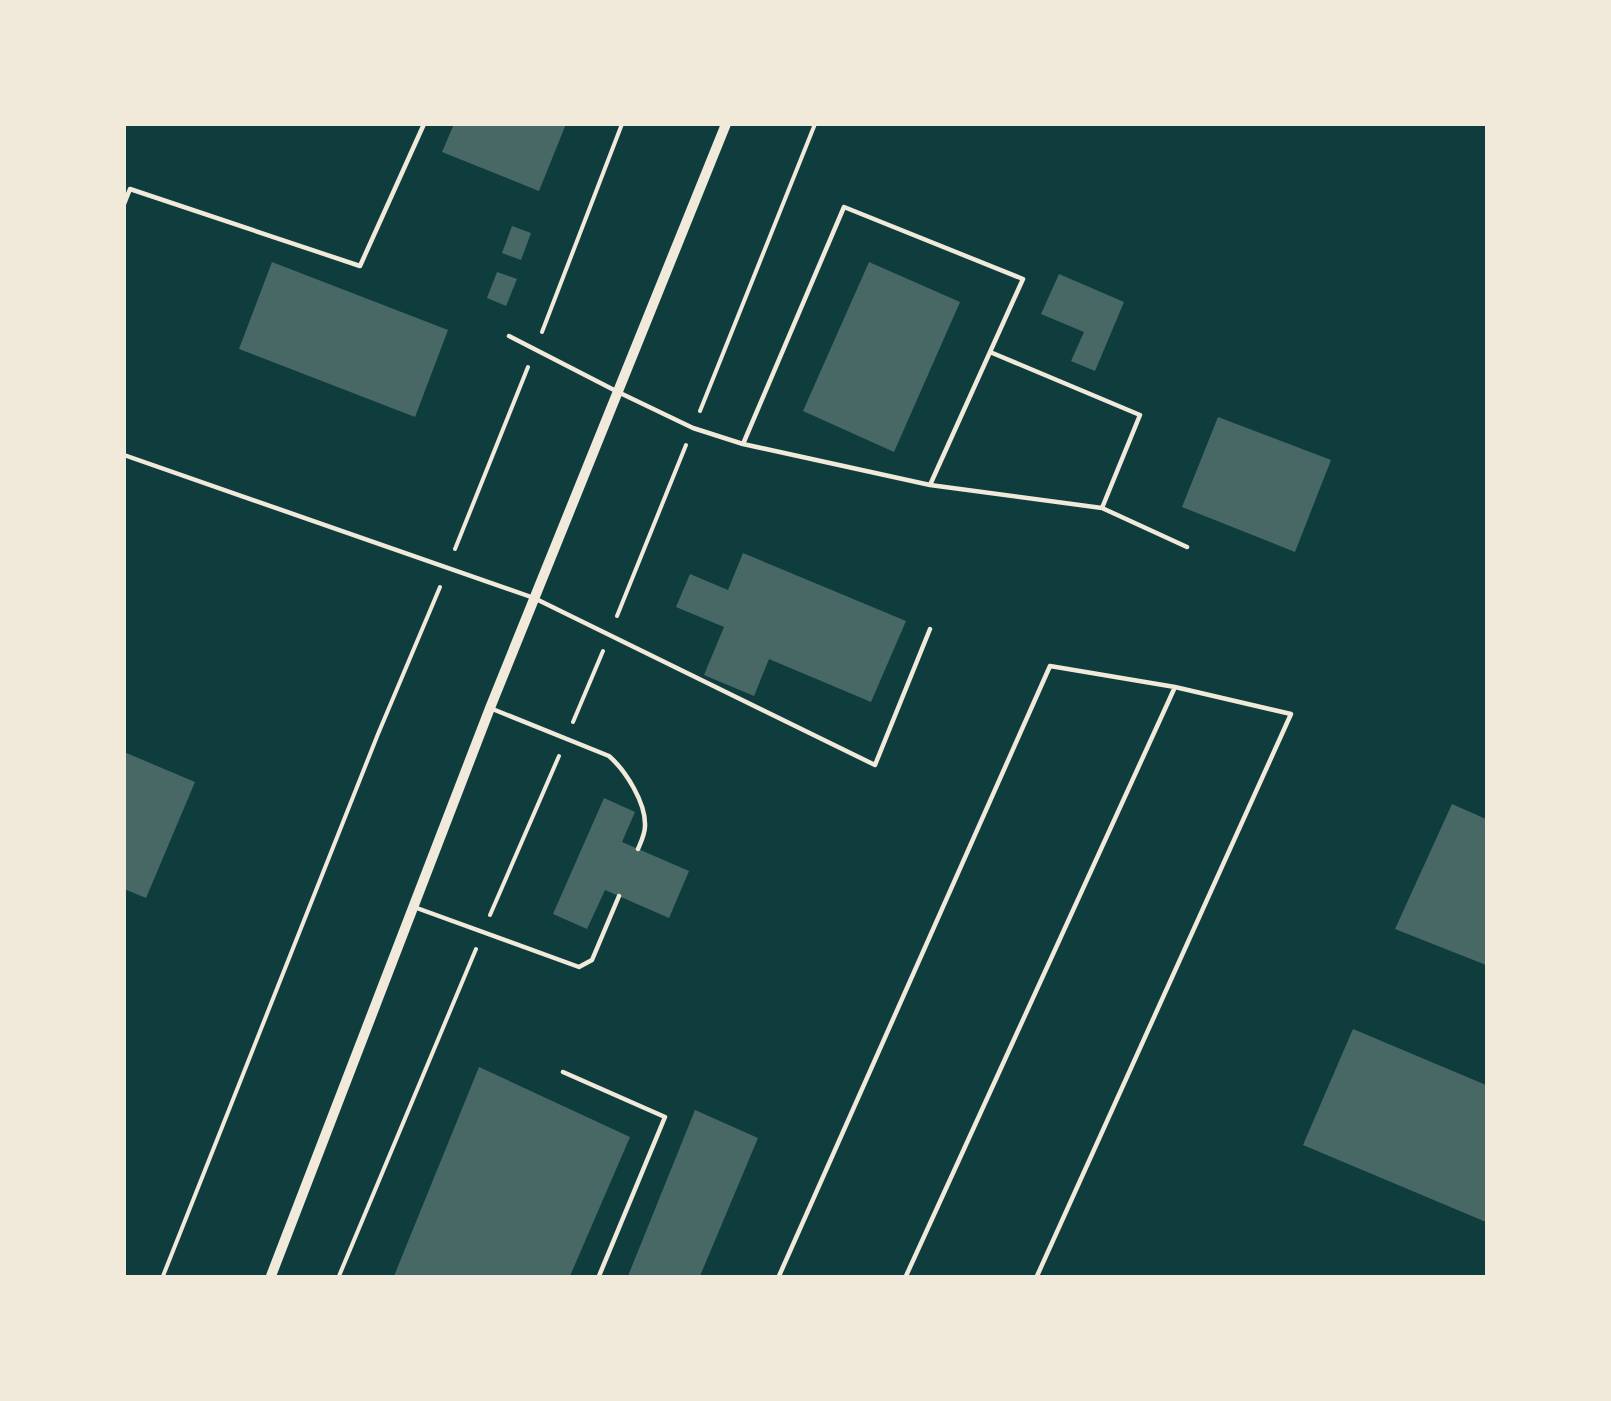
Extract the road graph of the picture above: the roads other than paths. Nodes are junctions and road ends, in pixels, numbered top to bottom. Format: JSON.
{"nodes":[{"id":1,"x":424,"y":124,"type":"edge"},
{"id":2,"x":726,"y":124,"type":"edge"},
{"id":3,"x":124,"y":204,"type":"edge"},
{"id":4,"x":509,"y":336,"type":"dead end"},
{"id":5,"x":990,"y":351,"type":"junction"},
{"id":6,"x":618,"y":392,"type":"junction"},
{"id":7,"x":743,"y":444,"type":"junction"},
{"id":8,"x":124,"y":456,"type":"edge"},
{"id":9,"x":930,"y":485,"type":"junction"},
{"id":10,"x":1102,"y":508,"type":"junction"},
{"id":11,"x":1187,"y":547,"type":"dead end"},
{"id":12,"x":534,"y":598,"type":"junction"},
{"id":13,"x":930,"y":629,"type":"dead end"},
{"id":14,"x":1175,"y":687,"type":"junction"},
{"id":15,"x":490,"y":708,"type":"junction"},
{"id":16,"x":638,"y":849,"type":"dead end"},
{"id":17,"x":619,"y":896,"type":"dead end"},
{"id":18,"x":414,"y":907,"type":"junction"},
{"id":19,"x":563,"y":1072,"type":"dead end"},
{"id":20,"x":271,"y":1276,"type":"edge"},
{"id":21,"x":599,"y":1276,"type":"edge"},
{"id":22,"x":778,"y":1276,"type":"edge"},
{"id":23,"x":906,"y":1276,"type":"edge"},
{"id":24,"x":1037,"y":1276,"type":"edge"}],
"edges":[{"from":1,"to":3,"type":"lane"},
{"from":2,"to":6,"type":"street"},
{"from":4,"to":6,"type":"lane"},
{"from":5,"to":7,"type":"lane"},
{"from":5,"to":9,"type":"lane"},
{"from":5,"to":10,"type":"lane"},
{"from":6,"to":7,"type":"lane"},
{"from":6,"to":12,"type":"street"},
{"from":7,"to":9,"type":"lane"},
{"from":8,"to":12,"type":"lane"},
{"from":9,"to":10,"type":"lane"},
{"from":10,"to":11,"type":"lane"},
{"from":12,"to":13,"type":"lane"},
{"from":12,"to":15,"type":"street"},
{"from":14,"to":22,"type":"lane"},
{"from":14,"to":23,"type":"lane"},
{"from":14,"to":24,"type":"lane"},
{"from":15,"to":16,"type":"lane"},
{"from":15,"to":18,"type":"street"},
{"from":17,"to":18,"type":"lane"},
{"from":18,"to":20,"type":"street"},
{"from":19,"to":21,"type":"lane"}]}
